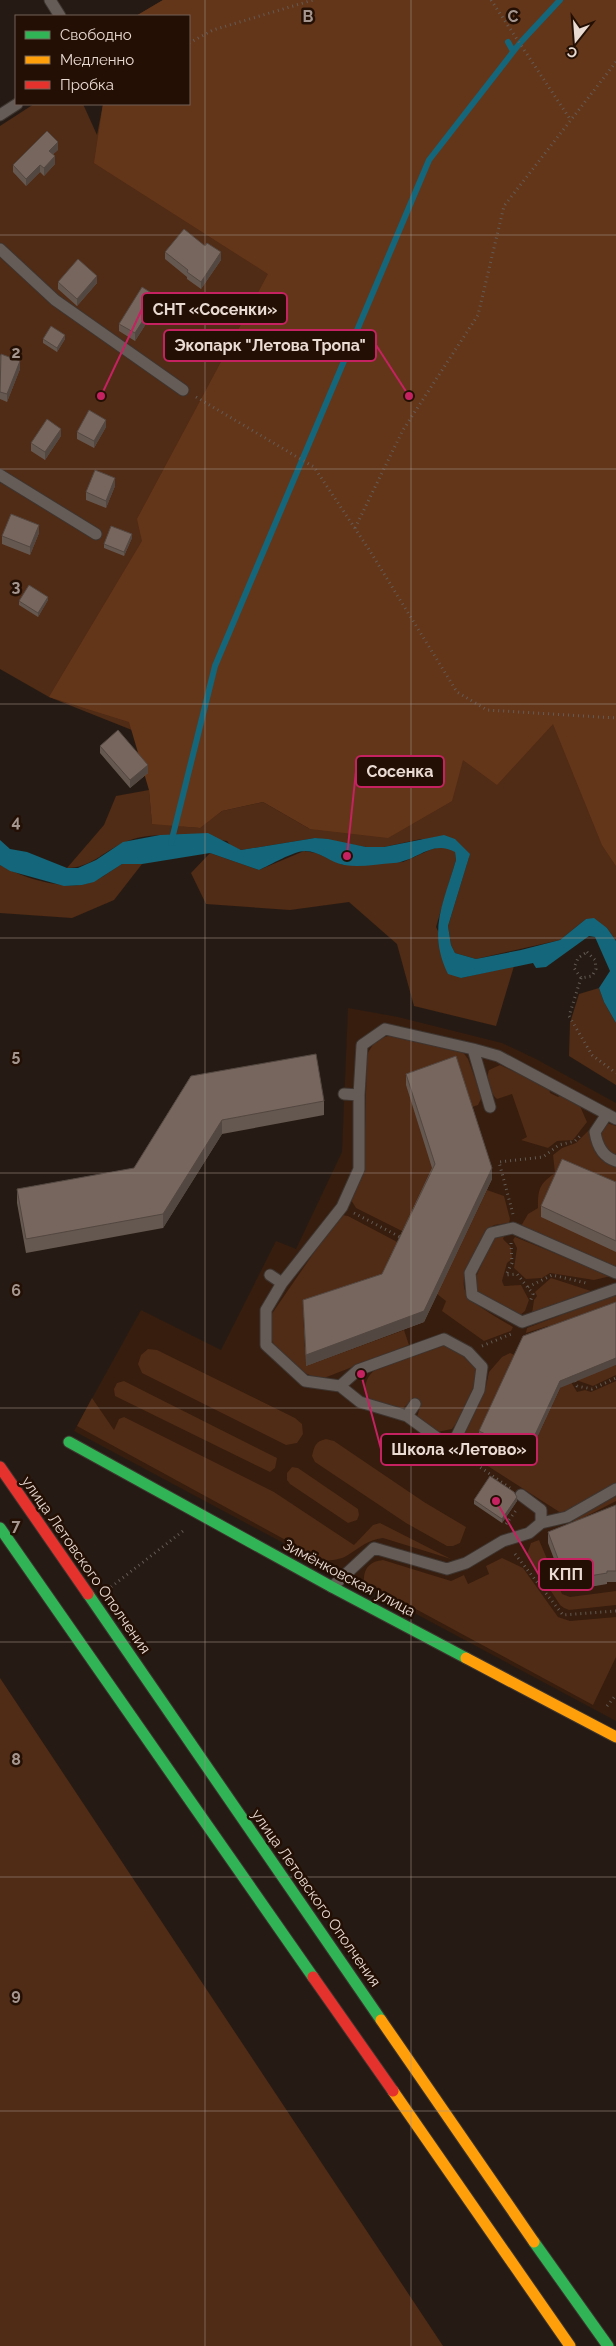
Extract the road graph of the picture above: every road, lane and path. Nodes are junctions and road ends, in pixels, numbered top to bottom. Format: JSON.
{"nodes":[{"id":1,"x":50,"y":0,"type":"edge"},
{"id":2,"x":313,"y":0,"type":"edge"},
{"id":3,"x":490,"y":0,"type":"edge"},
{"id":4,"x":304,"y":1,"type":"edge"},
{"id":5,"x":59,"y":15,"type":"edge"},
{"id":6,"x":190,"y":42,"type":"edge"},
{"id":7,"x":616,"y":62,"type":"edge"},
{"id":8,"x":15,"y":105,"type":"edge"},
{"id":9,"x":0,"y":115,"type":"edge"},
{"id":10,"x":570,"y":119,"type":"junction"},
{"id":11,"x":0,"y":249,"type":"edge"},
{"id":12,"x":183,"y":390,"type":"joint"},
{"id":13,"x":0,"y":475,"type":"edge"},
{"id":14,"x":355,"y":528,"type":"junction"},
{"id":15,"x":96,"y":534,"type":"dead end"},
{"id":16,"x":616,"y":718,"type":"edge"},
{"id":17,"x":581,"y":978,"type":"junction"},
{"id":18,"x":473,"y":1049,"type":"junction"},
{"id":19,"x":616,"y":1073,"type":"edge"},
{"id":20,"x":344,"y":1094,"type":"dead end"},
{"id":21,"x":359,"y":1094,"type":"junction"},
{"id":22,"x":490,"y":1108,"type":"dead end"},
{"id":23,"x":611,"y":1116,"type":"edge"},
{"id":24,"x":559,"y":1145,"type":"dead end"},
{"id":25,"x":543,"y":1156,"type":"dead end"},
{"id":26,"x":616,"y":1161,"type":"edge"},
{"id":27,"x":342,"y":1207,"type":"junction"},
{"id":28,"x":404,"y":1239,"type":"edge"},
{"id":29,"x":616,"y":1273,"type":"edge"},
{"id":30,"x":270,"y":1275,"type":"dead end"},
{"id":31,"x":282,"y":1283,"type":"junction"},
{"id":32,"x":588,"y":1283,"type":"dead end"},
{"id":33,"x":528,"y":1287,"type":"dead end"},
{"id":34,"x":616,"y":1290,"type":"edge"},
{"id":35,"x":512,"y":1334,"type":"dead end"},
{"id":36,"x":491,"y":1342,"type":"dead end"},
{"id":37,"x":616,"y":1378,"type":"edge"},
{"id":38,"x":574,"y":1381,"type":"edge"},
{"id":39,"x":340,"y":1386,"type":"junction"},
{"id":40,"x":415,"y":1404,"type":"dead end"},
{"id":41,"x":407,"y":1416,"type":"junction"},
{"id":42,"x":69,"y":1442,"type":"dead end"},
{"id":43,"x":451,"y":1448,"type":"junction"},
{"id":44,"x":0,"y":1467,"type":"edge"},
{"id":45,"x":616,"y":1489,"type":"edge"},
{"id":46,"x":521,"y":1495,"type":"junction"},
{"id":47,"x":541,"y":1523,"type":"junction"},
{"id":48,"x":0,"y":1528,"type":"edge"},
{"id":49,"x":185,"y":1530,"type":"dead end"},
{"id":50,"x":503,"y":1540,"type":"junction"},
{"id":51,"x":332,"y":1587,"type":"junction"},
{"id":52,"x":108,"y":1589,"type":"dead end"},
{"id":53,"x":616,"y":1611,"type":"edge"},
{"id":54,"x":616,"y":1695,"type":"edge"},
{"id":55,"x":604,"y":1710,"type":"dead end"},
{"id":56,"x":616,"y":1737,"type":"edge"},
{"id":57,"x":542,"y":2253,"type":"junction"},
{"id":58,"x":596,"y":2308,"type":"dead end"},
{"id":59,"x":544,"y":2310,"type":"junction"},
{"id":60,"x":560,"y":2346,"type":"edge"},
{"id":61,"x":570,"y":2346,"type":"edge"},
{"id":62,"x":608,"y":2346,"type":"edge"}],
"edges":[{"from":1,"to":5,"type":"lane"},
{"from":2,"to":4,"type":"path"},
{"from":3,"to":10,"type":"path"},
{"from":4,"to":6,"type":"path"},
{"from":7,"to":10,"type":"path"},
{"from":8,"to":9,"type":"lane"},
{"from":10,"to":14,"type":"path"},
{"from":11,"to":12,"type":"lane"},
{"from":12,"to":14,"type":"path"},
{"from":13,"to":15,"type":"lane"},
{"from":14,"to":16,"type":"path"},
{"from":17,"to":17,"type":"path"},
{"from":17,"to":19,"type":"path"},
{"from":18,"to":21,"type":"lane"},
{"from":18,"to":22,"type":"lane"},
{"from":18,"to":23,"type":"lane"},
{"from":20,"to":21,"type":"lane"},
{"from":21,"to":27,"type":"lane"},
{"from":23,"to":26,"type":"lane"},
{"from":24,"to":25,"type":"path"},
{"from":27,"to":28,"type":"path"},
{"from":27,"to":31,"type":"lane"},
{"from":29,"to":34,"type":"lane"},
{"from":30,"to":31,"type":"lane"},
{"from":31,"to":39,"type":"lane"},
{"from":32,"to":33,"type":"path"},
{"from":35,"to":36,"type":"path"},
{"from":37,"to":38,"type":"path"},
{"from":39,"to":41,"type":"lane"},
{"from":39,"to":43,"type":"lane"},
{"from":40,"to":41,"type":"lane"},
{"from":41,"to":43,"type":"lane"},
{"from":42,"to":51,"type":"main road","name":"Зимёнковская улица"},
{"from":43,"to":46,"type":"path"},
{"from":44,"to":57,"type":"main road","name":"улица Летовского Ополчения"},
{"from":45,"to":47,"type":"lane"},
{"from":46,"to":47,"type":"lane"},
{"from":46,"to":50,"type":"path"},
{"from":47,"to":50,"type":"lane"},
{"from":48,"to":59,"type":"main road"},
{"from":49,"to":52,"type":"path"},
{"from":50,"to":51,"type":"lane"},
{"from":50,"to":53,"type":"path"},
{"from":51,"to":56,"type":"main road","name":"Зимёнковская улица"},
{"from":54,"to":55,"type":"path"},
{"from":57,"to":58,"type":"main road"},
{"from":57,"to":62,"type":"main road","name":"улица Летовского Ополчения"},
{"from":59,"to":60,"type":"main road"},
{"from":59,"to":61,"type":"main road"}]}
